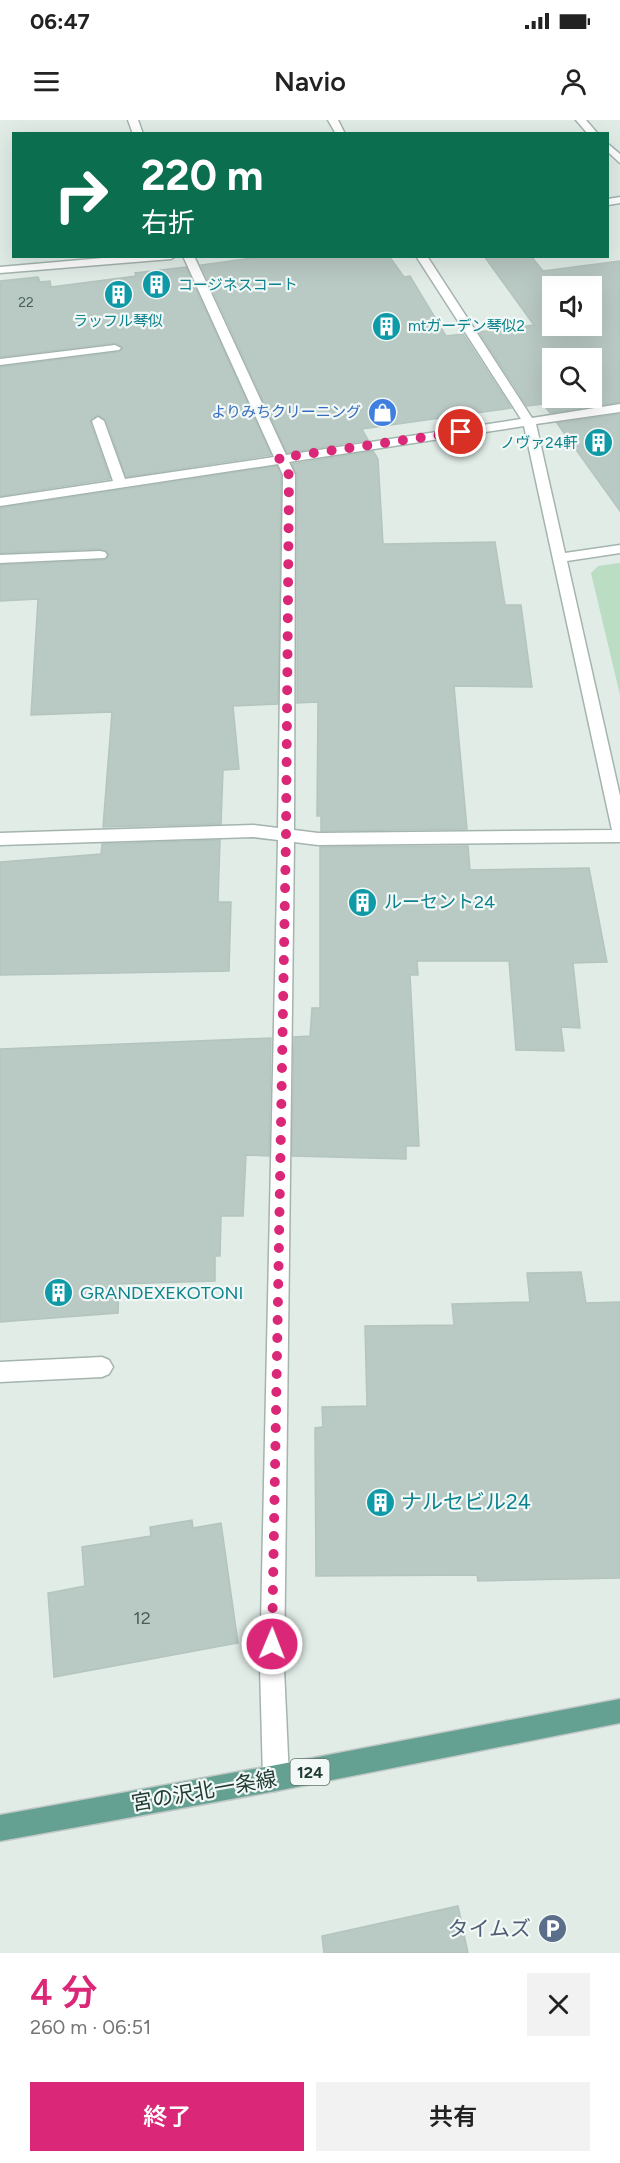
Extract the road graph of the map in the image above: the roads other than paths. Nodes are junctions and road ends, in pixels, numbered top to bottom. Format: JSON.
{"nodes":[{"id":1,"x":581,"y":120,"type":"edge"},
{"id":2,"x":592,"y":132,"type":"edge"},
{"id":3,"x":609,"y":148,"type":"edge"},
{"id":4,"x":620,"y":160,"type":"edge"},
{"id":5,"x":147,"y":258,"type":"edge"},
{"id":6,"x":189,"y":258,"type":"edge"},
{"id":7,"x":422,"y":258,"type":"edge"},
{"id":8,"x":0,"y":270,"type":"edge"},
{"id":9,"x":115,"y":348,"type":"dead end"},
{"id":10,"x":0,"y":362,"type":"edge"},
{"id":11,"x":620,"y":408,"type":"edge"},
{"id":12,"x":98,"y":421,"type":"dead end"},
{"id":13,"x":529,"y":422,"type":"junction"},
{"id":14,"x":279,"y":458,"type":"junction"},
{"id":15,"x":120,"y":483,"type":"junction"},
{"id":16,"x":0,"y":502,"type":"edge"},
{"id":17,"x":620,"y":549,"type":"edge"},
{"id":18,"x":100,"y":555,"type":"dead end"},
{"id":19,"x":560,"y":558,"type":"junction"},
{"id":20,"x":0,"y":559,"type":"edge"},
{"id":21,"x":620,"y":831,"type":"edge"},
{"id":22,"x":286,"y":835,"type":"junction"},
{"id":23,"x":620,"y":836,"type":"edge"},
{"id":24,"x":0,"y":839,"type":"edge"},
{"id":25,"x":102,"y":1367,"type":"dead end"},
{"id":26,"x":0,"y":1372,"type":"edge"},
{"id":27,"x":620,"y":1711,"type":"edge"},
{"id":28,"x":276,"y":1778,"type":"junction"},
{"id":29,"x":0,"y":1828,"type":"edge"}],
"edges":[{"from":1,"to":2,"type":"street"},
{"from":3,"to":4,"type":"street"},
{"from":5,"to":8,"type":"street"},
{"from":6,"to":14,"type":"street"},
{"from":7,"to":13,"type":"street"},
{"from":9,"to":10,"type":"street"},
{"from":11,"to":13,"type":"street"},
{"from":12,"to":15,"type":"street"},
{"from":13,"to":14,"type":"street"},
{"from":13,"to":19,"type":"street"},
{"from":14,"to":15,"type":"street"},
{"from":14,"to":22,"type":"street"},
{"from":15,"to":16,"type":"street"},
{"from":17,"to":19,"type":"street"},
{"from":18,"to":20,"type":"street"},
{"from":19,"to":21,"type":"street"},
{"from":22,"to":23,"type":"street"},
{"from":22,"to":24,"type":"street"},
{"from":22,"to":28,"type":"street"},
{"from":25,"to":26,"type":"street"},
{"from":27,"to":28,"type":"main road","name":"宮の沢北一条線","number":"124"},
{"from":28,"to":29,"type":"main road","name":"宮の沢北一条線","number":"124"}]}
